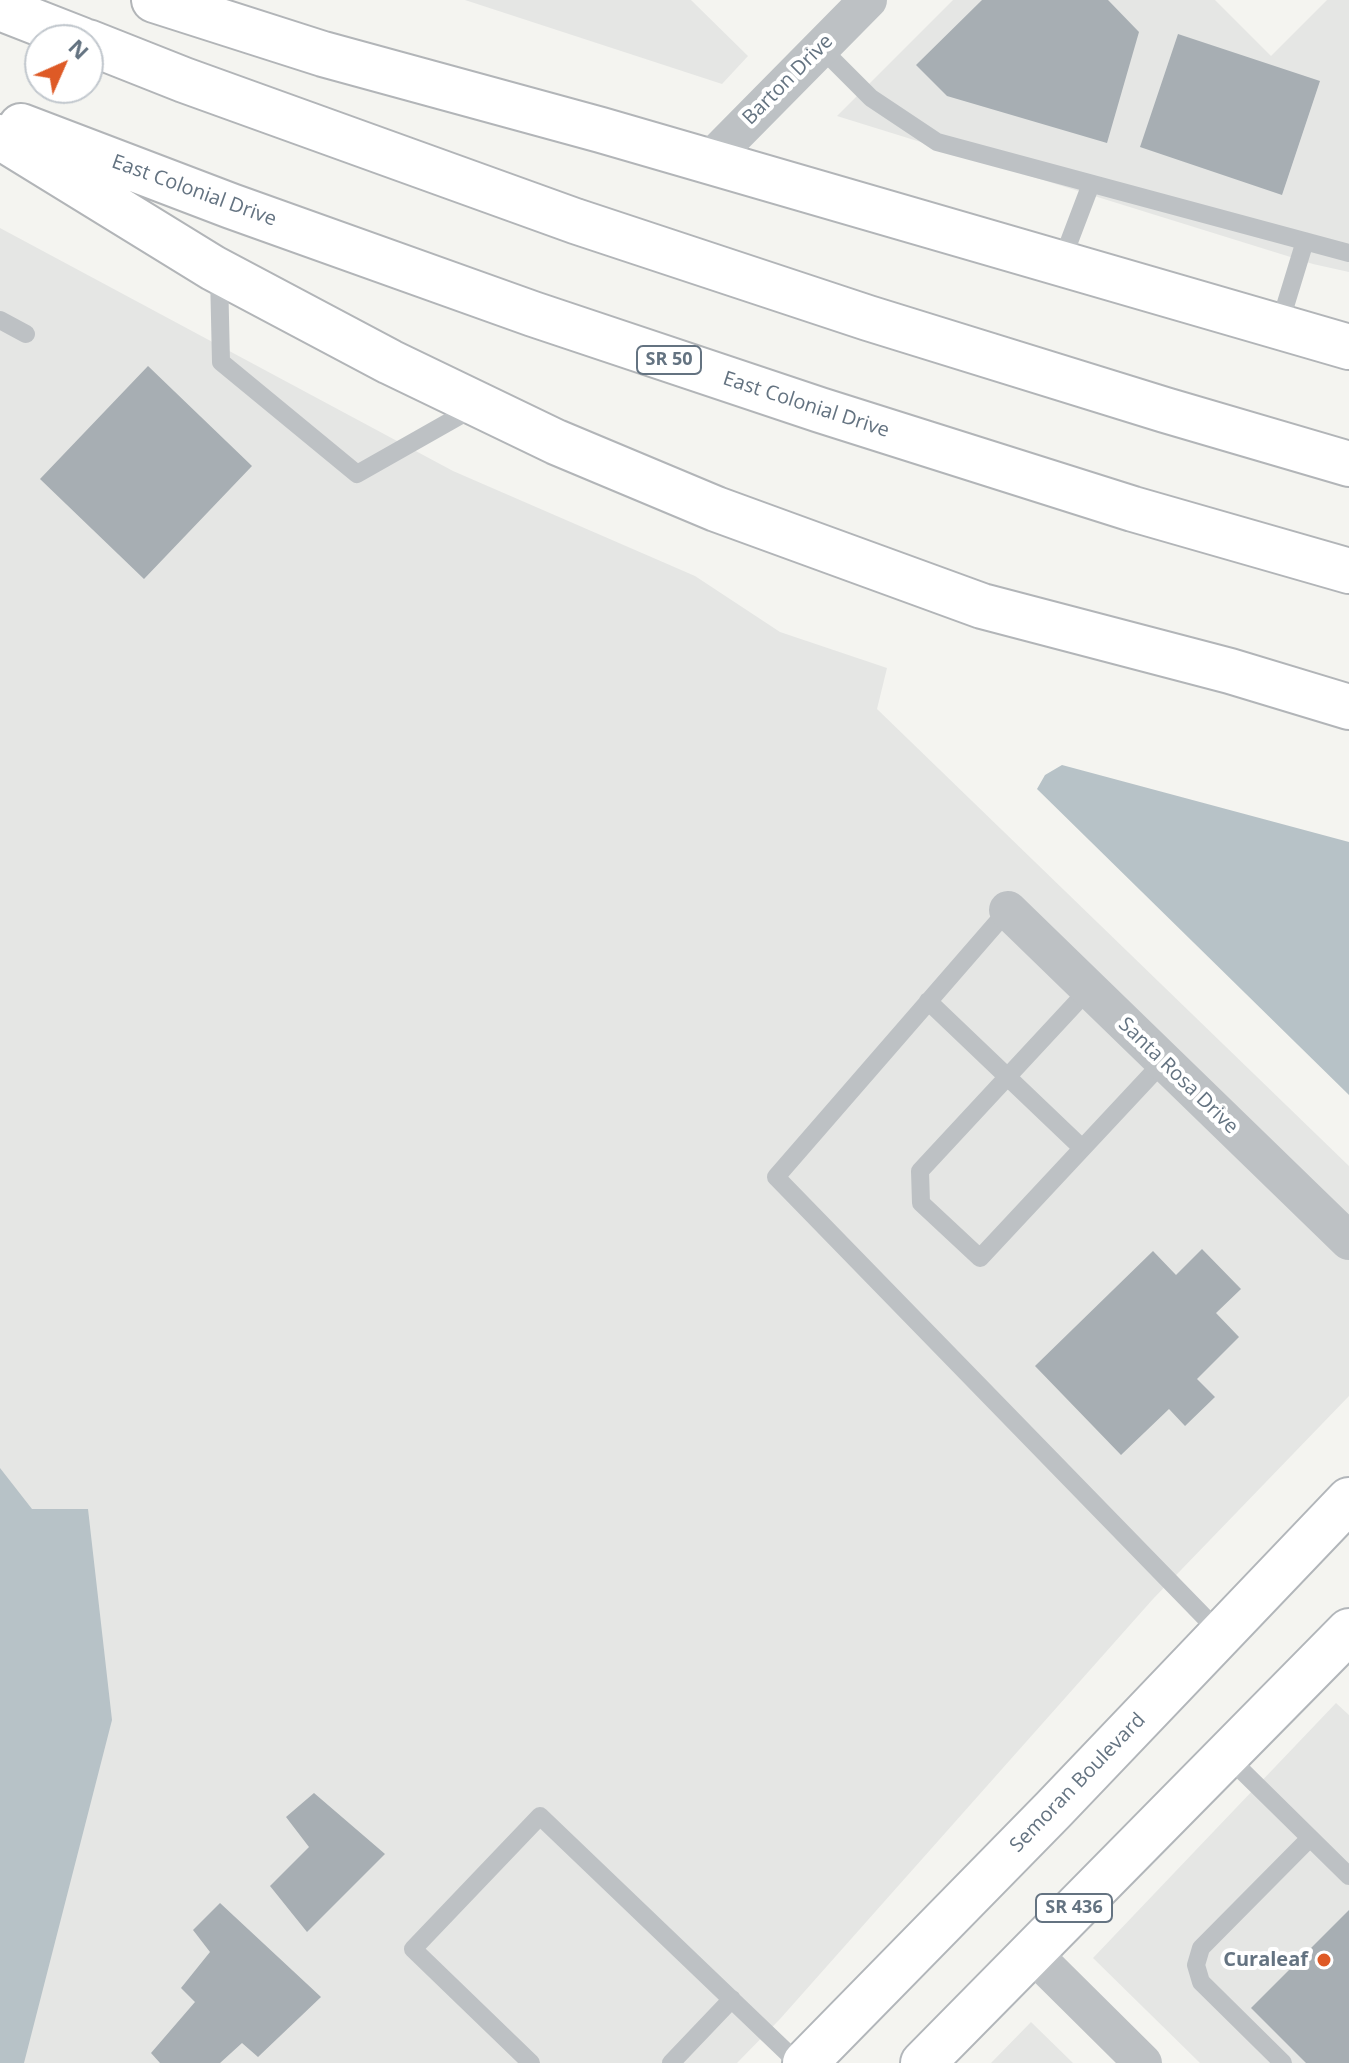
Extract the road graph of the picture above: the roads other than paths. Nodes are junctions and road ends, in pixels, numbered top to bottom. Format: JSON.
{"nodes":[{"id":1,"x":154,"y":0,"type":"edge"},
{"id":2,"x":868,"y":0,"type":"edge"},
{"id":3,"x":0,"y":8,"type":"edge"},
{"id":4,"x":41,"y":24,"type":"edge"},
{"id":5,"x":104,"y":48,"type":"edge"},
{"id":6,"x":821,"y":48,"type":"junction"},
{"id":7,"x":0,"y":118,"type":"edge"},
{"id":8,"x":0,"y":137,"type":"edge"},
{"id":9,"x":709,"y":161,"type":"junction"},
{"id":10,"x":1091,"y":184,"type":"junction"},
{"id":11,"x":1305,"y":241,"type":"junction"},
{"id":12,"x":1349,"y":253,"type":"edge"},
{"id":13,"x":1061,"y":263,"type":"junction"},
{"id":14,"x":219,"y":271,"type":"junction"},
{"id":15,"x":0,"y":320,"type":"edge"},
{"id":16,"x":1279,"y":326,"type":"junction"},
{"id":17,"x":26,"y":334,"type":"dead end"},
{"id":18,"x":1349,"y":347,"type":"edge"},
{"id":19,"x":479,"y":405,"type":"junction"},
{"id":20,"x":1349,"y":464,"type":"edge"},
{"id":21,"x":1349,"y":571,"type":"edge"},
{"id":22,"x":1349,"y":707,"type":"edge"},
{"id":23,"x":1008,"y":910,"type":"joint"},
{"id":24,"x":1089,"y":989,"type":"junction"},
{"id":25,"x":928,"y":1001,"type":"junction"},
{"id":26,"x":1164,"y":1061,"type":"junction"},
{"id":27,"x":1007,"y":1077,"type":"junction"},
{"id":28,"x":1082,"y":1148,"type":"junction"},
{"id":29,"x":1349,"y":1241,"type":"edge"},
{"id":30,"x":1349,"y":1500,"type":"edge"},
{"id":31,"x":1349,"y":1631,"type":"edge"},
{"id":32,"x":1221,"y":1634,"type":"junction"},
{"id":33,"x":1226,"y":1755,"type":"junction"},
{"id":34,"x":1310,"y":1838,"type":"junction"},
{"id":35,"x":1349,"y":1876,"type":"edge"},
{"id":36,"x":1031,"y":1952,"type":"junction"},
{"id":37,"x":732,"y":1999,"type":"junction"},
{"id":38,"x":1260,"y":2041,"type":"junction"},
{"id":39,"x":531,"y":2063,"type":"edge"},
{"id":40,"x":671,"y":2063,"type":"edge"},
{"id":41,"x":798,"y":2063,"type":"edge"},
{"id":42,"x":805,"y":2063,"type":"edge"},
{"id":43,"x":923,"y":2063,"type":"edge"},
{"id":44,"x":1143,"y":2063,"type":"edge"},
{"id":45,"x":1263,"y":2063,"type":"edge"},
{"id":46,"x":1283,"y":2063,"type":"edge"}],
"edges":[{"from":1,"to":9,"type":"main road"},
{"from":2,"to":6,"type":"street","name":"Barton Drive"},
{"from":3,"to":4,"type":"main road"},
{"from":5,"to":20,"type":"main road"},
{"from":6,"to":9,"type":"street","name":"Barton Drive"},
{"from":6,"to":10,"type":"lane"},
{"from":7,"to":21,"type":"main road","name":"East Colonial Drive","number":"SR 50"},
{"from":8,"to":14,"type":"main road"},
{"from":9,"to":13,"type":"main road"},
{"from":10,"to":11,"type":"lane"},
{"from":10,"to":13,"type":"lane"},
{"from":11,"to":12,"type":"lane"},
{"from":11,"to":16,"type":"lane"},
{"from":13,"to":16,"type":"main road"},
{"from":14,"to":19,"type":"main road"},
{"from":14,"to":19,"type":"lane"},
{"from":15,"to":17,"type":"lane"},
{"from":16,"to":18,"type":"main road"},
{"from":19,"to":22,"type":"main road"},
{"from":23,"to":24,"type":"street","name":"Santa Rosa Drive"},
{"from":23,"to":25,"type":"lane"},
{"from":24,"to":26,"type":"street","name":"Santa Rosa Drive"},
{"from":24,"to":27,"type":"lane"},
{"from":25,"to":27,"type":"lane"},
{"from":25,"to":32,"type":"lane"},
{"from":26,"to":28,"type":"lane"},
{"from":26,"to":29,"type":"street","name":"Santa Rosa Drive"},
{"from":27,"to":28,"type":"lane"},
{"from":27,"to":28,"type":"lane"},
{"from":30,"to":32,"type":"main road","name":"Semoran Boulevard"},
{"from":31,"to":33,"type":"main road","number":"SR 436"},
{"from":32,"to":42,"type":"main road","name":"Semoran Boulevard"},
{"from":33,"to":34,"type":"lane"},
{"from":33,"to":36,"type":"main road","number":"SR 436"},
{"from":34,"to":35,"type":"lane"},
{"from":34,"to":38,"type":"lane"},
{"from":36,"to":43,"type":"main road","number":"SR 436"},
{"from":36,"to":44,"type":"street"},
{"from":37,"to":39,"type":"lane"},
{"from":37,"to":40,"type":"lane"},
{"from":37,"to":41,"type":"lane"},
{"from":38,"to":45,"type":"lane"},
{"from":38,"to":46,"type":"lane"}]}
